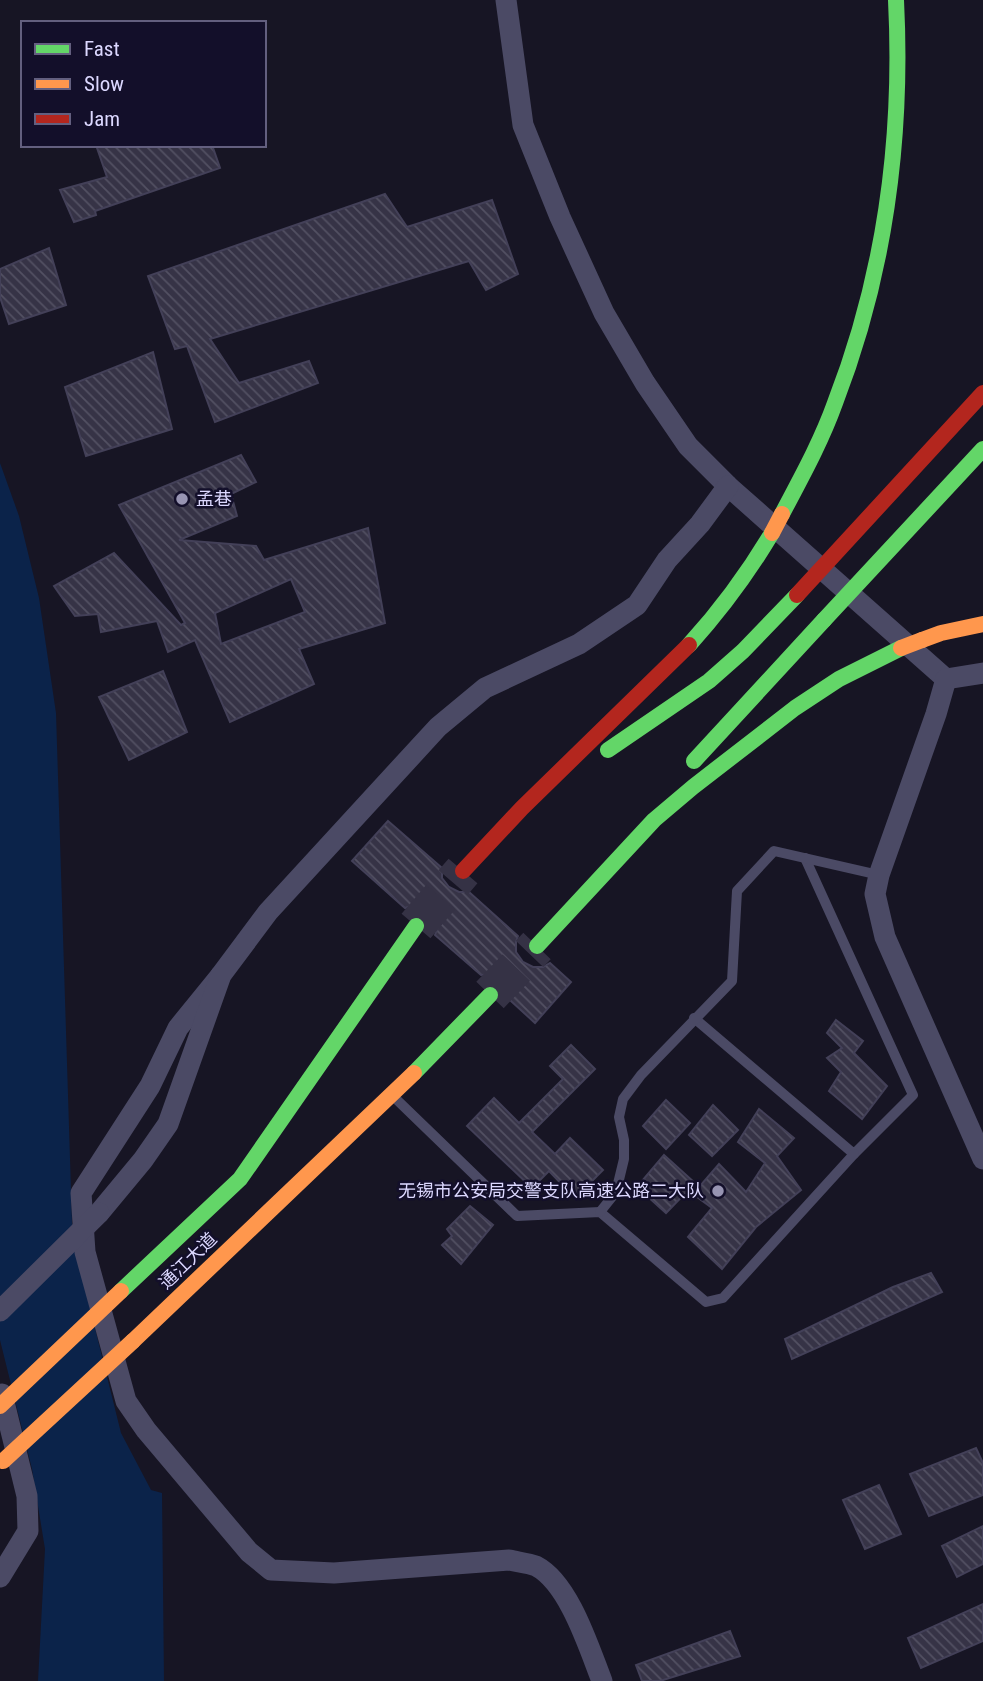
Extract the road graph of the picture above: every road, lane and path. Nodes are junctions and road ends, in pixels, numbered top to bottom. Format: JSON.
{"nodes":[{"id":1,"x":506,"y":0,"type":"edge"},
{"id":2,"x":896,"y":0,"type":"edge"},
{"id":3,"x":983,"y":393,"type":"edge"},
{"id":4,"x":983,"y":449,"type":"edge"},
{"id":5,"x":729,"y":486,"type":"junction"},
{"id":6,"x":983,"y":624,"type":"edge"},
{"id":7,"x":983,"y":673,"type":"edge"},
{"id":8,"x":946,"y":679,"type":"junction"},
{"id":9,"x":522,"y":808,"type":"junction"},
{"id":10,"x":654,"y":820,"type":"junction"},
{"id":11,"x":805,"y":858,"type":"junction"},
{"id":12,"x":463,"y":870,"type":"tunnel mouth"},
{"id":13,"x":879,"y":875,"type":"junction"},
{"id":14,"x":416,"y":926,"type":"tunnel mouth"},
{"id":15,"x":537,"y":946,"type":"tunnel mouth"},
{"id":16,"x":220,"y":975,"type":"junction"},
{"id":17,"x":490,"y":995,"type":"tunnel mouth"},
{"id":18,"x":694,"y":1018,"type":"junction"},
{"id":19,"x":392,"y":1095,"type":"junction"},
{"id":20,"x":854,"y":1154,"type":"junction"},
{"id":21,"x":983,"y":1159,"type":"edge"},
{"id":22,"x":240,"y":1179,"type":"junction"},
{"id":23,"x":262,"y":1202,"type":"junction"},
{"id":24,"x":600,"y":1212,"type":"junction"},
{"id":25,"x":0,"y":1311,"type":"edge"},
{"id":26,"x":0,"y":1384,"type":"edge"},
{"id":27,"x":0,"y":1406,"type":"edge"},
{"id":28,"x":2,"y":1462,"type":"edge"},
{"id":29,"x":0,"y":1577,"type":"edge"},
{"id":30,"x":602,"y":1681,"type":"edge"}],
"edges":[{"from":1,"to":5,"type":"street"},
{"from":2,"to":9,"type":"highway","bridge":true},
{"from":3,"to":9,"type":"highway","bridge":true},
{"from":4,"to":10,"type":"highway","bridge":true},
{"from":5,"to":8,"type":"street"},
{"from":5,"to":16,"type":"street"},
{"from":6,"to":10,"type":"highway","bridge":true},
{"from":7,"to":8,"type":"street"},
{"from":8,"to":13,"type":"street"},
{"from":9,"to":12,"type":"highway"},
{"from":10,"to":15,"type":"highway"},
{"from":11,"to":13,"type":"lane"},
{"from":11,"to":18,"type":"lane"},
{"from":11,"to":20,"type":"lane"},
{"from":13,"to":21,"type":"street"},
{"from":14,"to":22,"type":"highway","name":"通江大道"},
{"from":16,"to":25,"type":"street","bridge":true},
{"from":16,"to":30,"type":"street"},
{"from":17,"to":19,"type":"highway","name":"通江大道"},
{"from":18,"to":20,"type":"lane"},
{"from":18,"to":24,"type":"lane"},
{"from":19,"to":23,"type":"highway","name":"通江大道"},
{"from":19,"to":24,"type":"lane"},
{"from":20,"to":24,"type":"lane"},
{"from":22,"to":23,"type":"highway"},
{"from":22,"to":27,"type":"highway","name":"通江大道","bridge":true},
{"from":23,"to":28,"type":"highway","name":"通江大道","bridge":true},
{"from":26,"to":29,"type":"street"}]}
